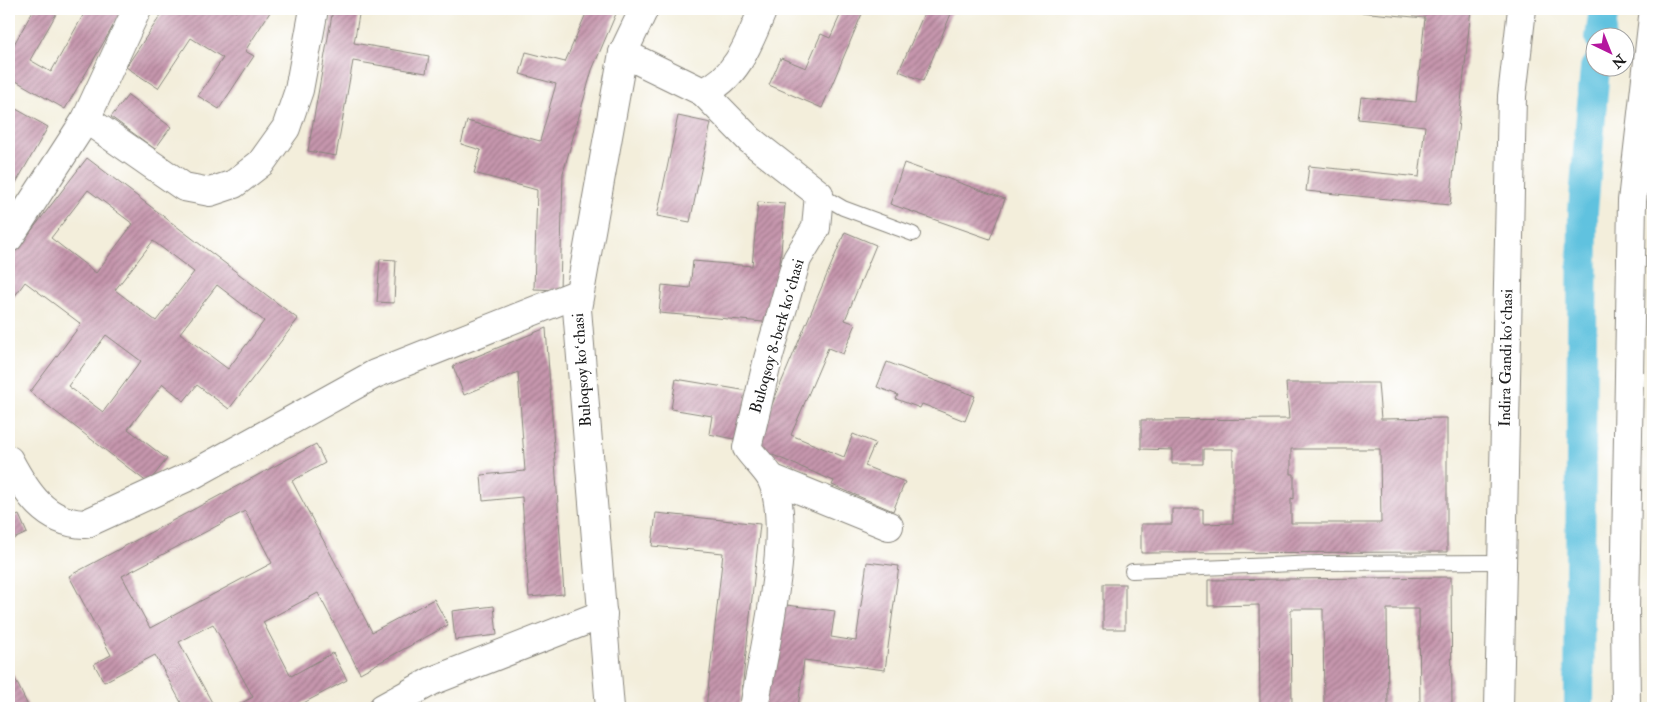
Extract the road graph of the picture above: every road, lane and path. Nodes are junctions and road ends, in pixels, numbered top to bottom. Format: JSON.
{"nodes":[{"id":1,"x":137,"y":9,"type":"edge"},
{"id":2,"x":314,"y":9,"type":"edge"},
{"id":3,"x":644,"y":9,"type":"edge"},
{"id":4,"x":763,"y":9,"type":"edge"},
{"id":5,"x":1522,"y":9,"type":"edge"},
{"id":6,"x":1653,"y":17,"type":"edge"},
{"id":7,"x":623,"y":52,"type":"junction"},
{"id":8,"x":703,"y":92,"type":"junction"},
{"id":9,"x":86,"y":120,"type":"junction"},
{"id":10,"x":818,"y":194,"type":"junction"},
{"id":11,"x":913,"y":234,"type":"dead end"},
{"id":12,"x":9,"y":238,"type":"edge"},
{"id":13,"x":579,"y":294,"type":"junction"},
{"id":14,"x":9,"y":460,"type":"edge"},
{"id":15,"x":771,"y":478,"type":"junction"},
{"id":16,"x":889,"y":526,"type":"dead end"},
{"id":17,"x":1501,"y":562,"type":"junction"},
{"id":18,"x":1132,"y":571,"type":"dead end"},
{"id":19,"x":603,"y":614,"type":"junction"},
{"id":20,"x":383,"y":708,"type":"edge"},
{"id":21,"x":610,"y":708,"type":"edge"},
{"id":22,"x":754,"y":708,"type":"edge"},
{"id":23,"x":1499,"y":708,"type":"edge"},
{"id":24,"x":1626,"y":708,"type":"edge"}],
"edges":[{"from":1,"to":9,"type":"street"},
{"from":2,"to":9,"type":"street"},
{"from":3,"to":7,"type":"street","name":"Buloqsoy koʻchasi"},
{"from":4,"to":8,"type":"street"},
{"from":5,"to":17,"type":"street","name":"Indira Gandi koʻchasi"},
{"from":6,"to":24,"type":"street"},
{"from":7,"to":8,"type":"street"},
{"from":7,"to":13,"type":"street","name":"Buloqsoy koʻchasi"},
{"from":8,"to":10,"type":"street"},
{"from":9,"to":12,"type":"street"},
{"from":10,"to":11,"type":"lane"},
{"from":10,"to":15,"type":"street","name":"Buloqsoy 8-berk koʻchasi"},
{"from":13,"to":14,"type":"street"},
{"from":13,"to":19,"type":"street","name":"Buloqsoy koʻchasi"},
{"from":15,"to":16,"type":"street","name":"Buloqsoy 8-berk koʻchasi"},
{"from":15,"to":22,"type":"street","name":"Buloqsoy 8-berk koʻchasi"},
{"from":17,"to":18,"type":"lane"},
{"from":17,"to":23,"type":"street","name":"Indira Gandi koʻchasi"},
{"from":19,"to":20,"type":"street"},
{"from":19,"to":21,"type":"street","name":"Buloqsoy koʻchasi"}]}
